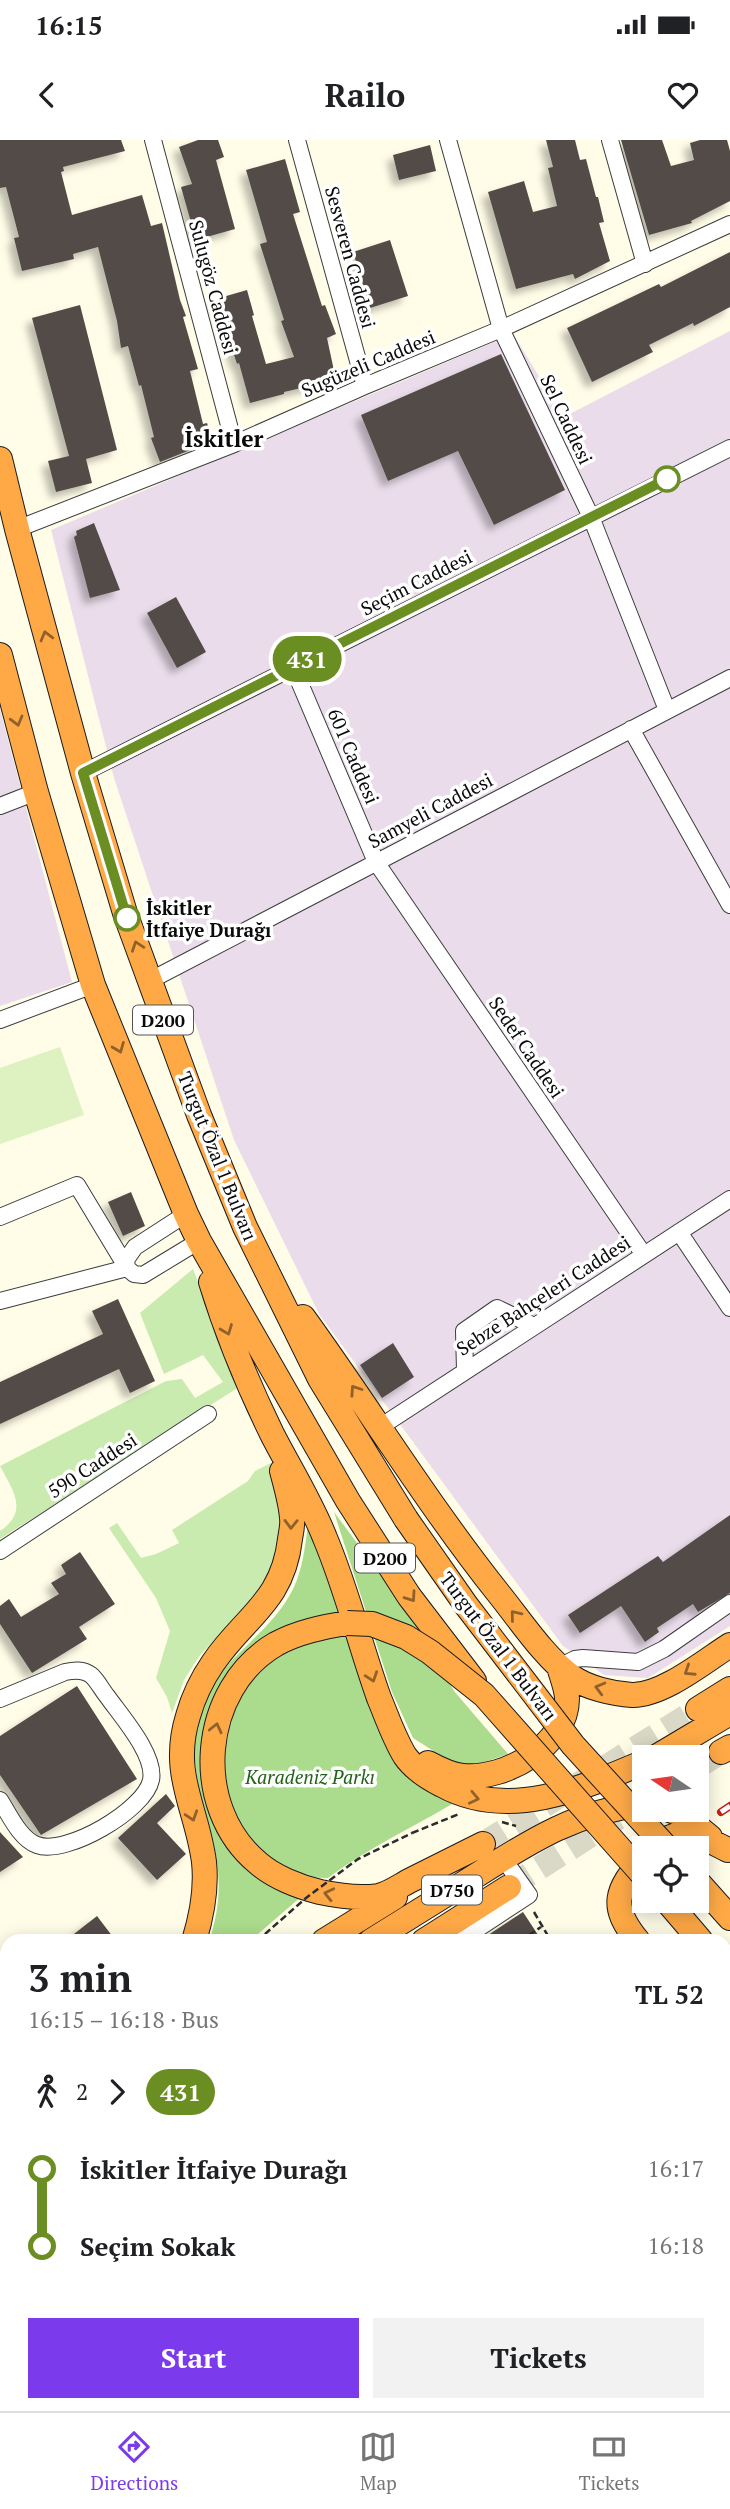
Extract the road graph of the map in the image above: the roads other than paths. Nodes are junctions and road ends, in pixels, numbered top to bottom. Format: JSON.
{"nodes":[{"id":1,"x":153,"y":140,"type":"edge"},
{"id":2,"x":297,"y":140,"type":"edge"},
{"id":3,"x":447,"y":140,"type":"edge"},
{"id":4,"x":610,"y":140,"type":"edge"},
{"id":5,"x":730,"y":224,"type":"edge"},
{"id":6,"x":645,"y":264,"type":"junction"},
{"id":7,"x":501,"y":330,"type":"junction"},
{"id":8,"x":365,"y":386,"type":"junction"},
{"id":9,"x":234,"y":444,"type":"junction"},
{"id":10,"x":730,"y":448,"type":"edge"},
{"id":11,"x":0,"y":459,"type":"edge"},
{"id":12,"x":591,"y":517,"type":"junction"},
{"id":13,"x":17,"y":529,"type":"junction"},
{"id":14,"x":0,"y":655,"type":"edge"},
{"id":15,"x":293,"y":667,"type":"junction"},
{"id":16,"x":730,"y":678,"type":"edge"},
{"id":17,"x":667,"y":710,"type":"junction"},
{"id":18,"x":631,"y":729,"type":"junction"},
{"id":19,"x":83,"y":773,"type":"junction"},
{"id":20,"x":36,"y":792,"type":"junction"},
{"id":21,"x":0,"y":806,"type":"edge"},
{"id":22,"x":376,"y":862,"type":"junction"},
{"id":23,"x":730,"y":905,"type":"edge"},
{"id":24,"x":149,"y":981,"type":"junction"},
{"id":25,"x":93,"y":985,"type":"junction"},
{"id":26,"x":1,"y":1017,"type":"edge"},
{"id":27,"x":730,"y":1199,"type":"edge"},
{"id":28,"x":186,"y":1214,"type":"junction"},
{"id":29,"x":0,"y":1217,"type":"edge"},
{"id":30,"x":679,"y":1232,"type":"junction"},
{"id":31,"x":199,"y":1241,"type":"junction"},
{"id":32,"x":644,"y":1255,"type":"junction"},
{"id":33,"x":261,"y":1260,"type":"junction"},
{"id":34,"x":127,"y":1268,"type":"junction"},
{"id":35,"x":0,"y":1301,"type":"edge"},
{"id":36,"x":730,"y":1308,"type":"edge"},
{"id":37,"x":534,"y":1326,"type":"junction"},
{"id":38,"x":465,"y":1370,"type":"junction"},
{"id":39,"x":208,"y":1414,"type":"dead end"},
{"id":40,"x":380,"y":1427,"type":"junction"},
{"id":41,"x":272,"y":1433,"type":"junction"},
{"id":42,"x":0,"y":1551,"type":"edge"},
{"id":43,"x":730,"y":1603,"type":"edge"},
{"id":44,"x":730,"y":1645,"type":"edge"},
{"id":45,"x":559,"y":1667,"type":"junction"},
{"id":46,"x":730,"y":1689,"type":"edge"},
{"id":47,"x":484,"y":1695,"type":"junction"},
{"id":48,"x":0,"y":1699,"type":"edge"},
{"id":49,"x":698,"y":1709,"type":"tunnel mouth"},
{"id":50,"x":730,"y":1713,"type":"edge"},
{"id":51,"x":389,"y":1725,"type":"junction"},
{"id":52,"x":676,"y":1745,"type":"edge"},
{"id":53,"x":632,"y":1767,"type":"edge"},
{"id":54,"x":0,"y":1800,"type":"edge"},
{"id":55,"x":632,"y":1805,"type":"edge"},
{"id":56,"x":692,"y":1822,"type":"edge"},
{"id":57,"x":656,"y":1836,"type":"edge"},
{"id":58,"x":671,"y":1836,"type":"edge"},
{"id":59,"x":698,"y":1836,"type":"edge"},
{"id":60,"x":709,"y":1841,"type":"edge"},
{"id":61,"x":729,"y":1850,"type":"edge"},
{"id":62,"x":503,"y":1858,"type":"junction"},
{"id":63,"x":632,"y":1862,"type":"edge"},
{"id":64,"x":632,"y":1872,"type":"edge"},
{"id":65,"x":709,"y":1886,"type":"edge"},
{"id":66,"x":509,"y":1887,"type":"tunnel mouth"},
{"id":67,"x":709,"y":1893,"type":"edge"},
{"id":68,"x":730,"y":1900,"type":"edge"},
{"id":69,"x":677,"y":1913,"type":"edge"},
{"id":70,"x":730,"y":1918,"type":"edge"},
{"id":71,"x":196,"y":1934,"type":"edge"},
{"id":72,"x":335,"y":1934,"type":"edge"},
{"id":73,"x":382,"y":1934,"type":"edge"},
{"id":74,"x":435,"y":1934,"type":"edge"},
{"id":75,"x":470,"y":1934,"type":"edge"},
{"id":76,"x":634,"y":1934,"type":"edge"},
{"id":77,"x":695,"y":1934,"type":"edge"}],
"edges":[{"from":1,"to":9,"type":"street","name":"Sulugöz Caddesi"},
{"from":2,"to":8,"type":"street","name":"Sesveren Caddesi"},
{"from":3,"to":7,"type":"street","name":"Sel Caddesi"},
{"from":4,"to":6,"type":"street"},
{"from":5,"to":6,"type":"street","name":"Sugüzeli Caddesi"},
{"from":6,"to":7,"type":"street","name":"Sugüzeli Caddesi"},
{"from":7,"to":8,"type":"street","name":"Sugüzeli Caddesi"},
{"from":7,"to":12,"type":"street","name":"Sel Caddesi"},
{"from":8,"to":9,"type":"street","name":"Sugüzeli Caddesi"},
{"from":9,"to":13,"type":"street","name":"Sugüzeli Caddesi"},
{"from":10,"to":12,"type":"street","name":"Seçim Caddesi"},
{"from":11,"to":13,"type":"highway","name":"Turgut Özal 1 Bulvarı","number":"D200"},
{"from":12,"to":15,"type":"street","name":"Seçim Caddesi"},
{"from":12,"to":17,"type":"street","name":"Sel Caddesi"},
{"from":19,"to":13,"type":"highway","name":"Turgut Özal 1 Bulvarı","number":"D200","one_way":true},
{"from":14,"to":20,"type":"highway","name":"Turgut Özal 1 Bulvarı","number":"D200","one_way":true},
{"from":15,"to":19,"type":"street","name":"Seçim Caddesi"},
{"from":15,"to":22,"type":"street","name":"601 Caddesi"},
{"from":16,"to":17,"type":"street","name":"Samyeli Caddesi"},
{"from":17,"to":18,"type":"street","name":"Samyeli Caddesi"},
{"from":18,"to":22,"type":"street","name":"Samyeli Caddesi"},
{"from":18,"to":23,"type":"street"},
{"from":24,"to":19,"type":"highway","name":"Turgut Özal 1 Bulvarı","number":"D200","one_way":true},
{"from":20,"to":21,"type":"street"},
{"from":20,"to":25,"type":"highway","name":"Turgut Özal 1 Bulvarı","number":"D200"},
{"from":22,"to":24,"type":"street","name":"Samyeli Caddesi"},
{"from":22,"to":32,"type":"street","name":"Sedef Caddesi"},
{"from":24,"to":33,"type":"highway","name":"Turgut Özal 1 Bulvarı","number":"D200"},
{"from":25,"to":26,"type":"street"},
{"from":25,"to":28,"type":"highway","name":"Turgut Özal 1 Bulvarı","number":"D200","one_way":true},
{"from":27,"to":30,"type":"street","name":"Sebze Bahçeleri Caddesi"},
{"from":28,"to":31,"type":"highway","name":"Turgut Özal 1 Bulvarı","number":"D200"},
{"from":28,"to":34,"type":"street"},
{"from":29,"to":34,"type":"street"},
{"from":30,"to":32,"type":"street","name":"Sebze Bahçeleri Caddesi"},
{"from":30,"to":36,"type":"street"},
{"from":31,"to":34,"type":"street"},
{"from":31,"to":41,"type":"highway","name":"Turgut Özal 1 Bulvarı","one_way":true},
{"from":31,"to":47,"type":"highway","name":"Turgut Özal 1 Bulvarı","number":"D200","one_way":true,"bridge":true},
{"from":32,"to":37,"type":"street","name":"Sebze Bahçeleri Caddesi"},
{"from":40,"to":33,"type":"highway","one_way":true},
{"from":33,"to":57,"type":"highway","name":"Turgut Özal 1 Bulvarı","number":"D200","bridge":true},
{"from":34,"to":35,"type":"street"},
{"from":37,"to":38,"type":"street","name":"Sebze Bahçeleri Caddesi"},
{"from":37,"to":38,"type":"street"},
{"from":38,"to":40,"type":"street","name":"Sebze Bahçeleri Caddesi"},
{"from":39,"to":42,"type":"street","name":"590 Caddesi"},
{"from":45,"to":40,"type":"highway","one_way":true},
{"from":41,"to":51,"type":"highway","one_way":true},
{"from":41,"to":71,"type":"highway","one_way":true},
{"from":43,"to":45,"type":"street"},
{"from":44,"to":45,"type":"highway","one_way":true},
{"from":45,"to":51,"type":"highway"},
{"from":46,"to":49,"type":"highway"},
{"from":47,"to":63,"type":"highway","name":"Turgut Özal 1 Bulvarı","number":"D200","bridge":true},
{"from":72,"to":47,"type":"highway","one_way":true,"bridge":true},
{"from":48,"to":54,"type":"street"},
{"from":50,"to":52,"type":"highway"},
{"from":51,"to":53,"type":"highway","one_way":true},
{"from":55,"to":62,"type":"highway","number":"D750"},
{"from":56,"to":61,"type":"highway"},
{"from":58,"to":59,"type":"highway"},
{"from":60,"to":61,"type":"highway"},
{"from":62,"to":73,"type":"highway","number":"D750"},
{"from":62,"to":75,"type":"street"},
{"from":64,"to":76,"type":"highway"},
{"from":65,"to":68,"type":"highway"},
{"from":66,"to":74,"type":"highway"},
{"from":67,"to":70,"type":"highway"},
{"from":69,"to":77,"type":"highway"}]}
